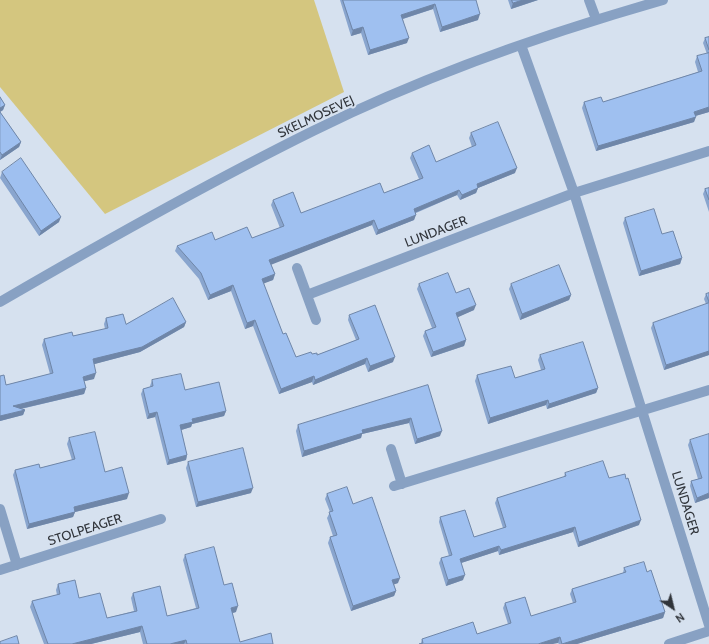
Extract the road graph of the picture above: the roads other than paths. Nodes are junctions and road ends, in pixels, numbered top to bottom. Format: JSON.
{"nodes":[{"id":1,"x":589,"y":0,"type":"edge"},
{"id":2,"x":663,"y":0,"type":"edge"},
{"id":3,"x":596,"y":19,"type":"junction"},
{"id":4,"x":521,"y":45,"type":"junction"},
{"id":5,"x":709,"y":151,"type":"edge"},
{"id":6,"x":574,"y":192,"type":"junction"},
{"id":7,"x":297,"y":268,"type":"dead end"},
{"id":8,"x":307,"y":295,"type":"junction"},
{"id":9,"x":0,"y":302,"type":"edge"},
{"id":10,"x":316,"y":320,"type":"dead end"},
{"id":11,"x":709,"y":390,"type":"edge"},
{"id":12,"x":643,"y":411,"type":"junction"},
{"id":13,"x":391,"y":449,"type":"dead end"},
{"id":14,"x":0,"y":509,"type":"edge"},
{"id":15,"x":161,"y":519,"type":"dead end"},
{"id":16,"x":17,"y":565,"type":"junction"},
{"id":17,"x":0,"y":570,"type":"edge"},
{"id":18,"x":709,"y":625,"type":"edge"},
{"id":19,"x":709,"y":631,"type":"edge"},
{"id":20,"x":669,"y":644,"type":"edge"}],
"edges":[{"from":1,"to":3,"type":"street"},
{"from":2,"to":3,"type":"street","name":"SKELMOSEVEJ"},
{"from":3,"to":4,"type":"street","name":"SKELMOSEVEJ"},
{"from":4,"to":6,"type":"street","name":"LUNDAGER"},
{"from":4,"to":9,"type":"street","name":"SKELMOSEVEJ"},
{"from":5,"to":6,"type":"street","name":"LUNDAGER"},
{"from":6,"to":8,"type":"street","name":"LUNDAGER"},
{"from":6,"to":12,"type":"street","name":"LUNDAGER"},
{"from":7,"to":8,"type":"street"},
{"from":8,"to":10,"type":"street"},
{"from":11,"to":12,"type":"street"},
{"from":12,"to":13,"type":"street"},
{"from":12,"to":18,"type":"street","name":"LUNDAGER"},
{"from":14,"to":16,"type":"street"},
{"from":15,"to":16,"type":"street","name":"STOLPEAGER"},
{"from":16,"to":17,"type":"street","name":"STOLPEAGER"},
{"from":19,"to":20,"type":"street"}]}
